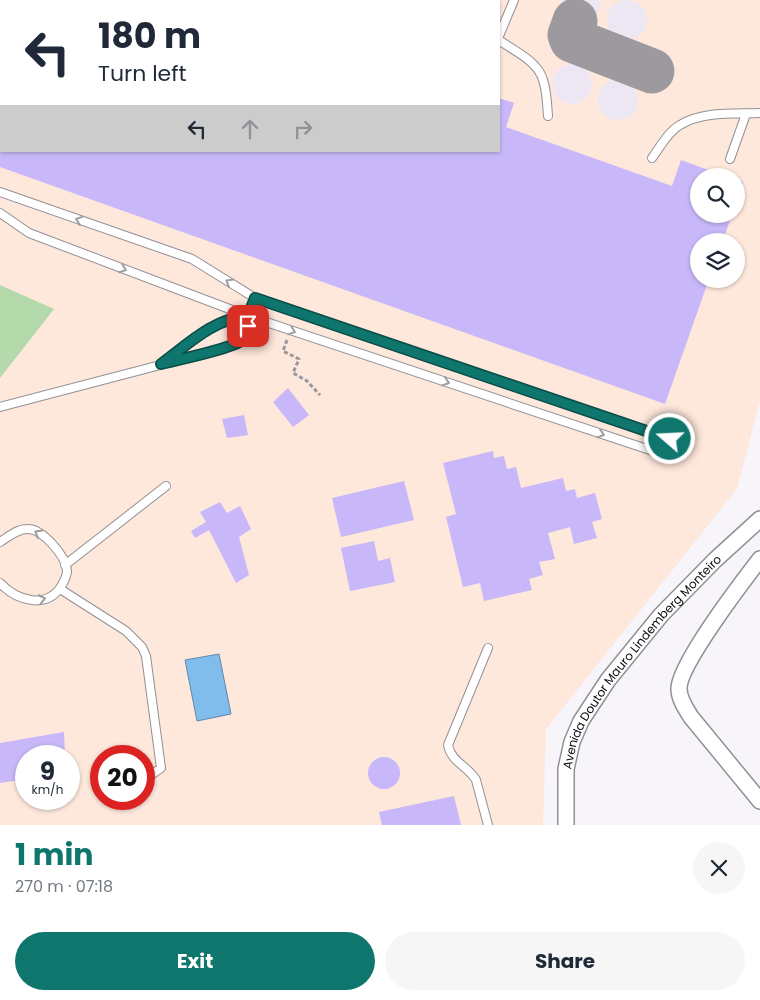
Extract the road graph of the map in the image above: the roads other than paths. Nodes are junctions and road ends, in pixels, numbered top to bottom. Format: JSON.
{"nodes":[{"id":1,"x":514,"y":0,"type":"edge"},
{"id":2,"x":500,"y":34,"type":"edge"},
{"id":3,"x":500,"y":41,"type":"edge"},
{"id":4,"x":746,"y":114,"type":"junction"},
{"id":5,"x":760,"y":114,"type":"edge"},
{"id":6,"x":548,"y":116,"type":"dead end"},
{"id":7,"x":652,"y":158,"type":"dead end"},
{"id":8,"x":730,"y":160,"type":"dead end"},
{"id":9,"x":0,"y":192,"type":"edge"},
{"id":10,"x":0,"y":213,"type":"edge"},
{"id":11,"x":255,"y":298,"type":"junction"},
{"id":12,"x":248,"y":316,"type":"junction"},
{"id":13,"x":161,"y":364,"type":"junction"},
{"id":14,"x":0,"y":407,"type":"edge"},
{"id":15,"x":670,"y":439,"type":"dead end"},
{"id":16,"x":662,"y":454,"type":"dead end"},
{"id":17,"x":166,"y":486,"type":"dead end"},
{"id":18,"x":760,"y":519,"type":"edge"},
{"id":19,"x":0,"y":542,"type":"edge"},
{"id":20,"x":760,"y":559,"type":"edge"},
{"id":21,"x":65,"y":565,"type":"junction"},
{"id":22,"x":0,"y":583,"type":"edge"},
{"id":23,"x":60,"y":588,"type":"junction"},
{"id":24,"x":488,"y":648,"type":"dead end"},
{"id":25,"x":155,"y":773,"type":"edge"},
{"id":26,"x":760,"y":801,"type":"edge"},
{"id":27,"x":488,"y":825,"type":"edge"},
{"id":28,"x":566,"y":825,"type":"edge"}],
"edges":[{"from":1,"to":2,"type":"lane"},
{"from":3,"to":6,"type":"lane"},
{"from":4,"to":5,"type":"lane"},
{"from":4,"to":7,"type":"lane"},
{"from":4,"to":8,"type":"lane"},
{"from":11,"to":9,"type":"lane","one_way":true},
{"from":10,"to":12,"type":"lane","one_way":true},
{"from":11,"to":12,"type":"lane"},
{"from":11,"to":15,"type":"lane"},
{"from":12,"to":13,"type":"lane"},
{"from":12,"to":13,"type":"lane"},
{"from":12,"to":16,"type":"lane","one_way":true},
{"from":13,"to":14,"type":"lane"},
{"from":17,"to":21,"type":"lane"},
{"from":18,"to":28,"type":"street","name":"Avenida Doutor Mauro Lindemberg Monteiro"},
{"from":21,"to":19,"type":"lane","one_way":true},
{"from":20,"to":26,"type":"street"},
{"from":21,"to":23,"type":"lane"},
{"from":22,"to":23,"type":"lane","one_way":true},
{"from":23,"to":25,"type":"lane"},
{"from":24,"to":27,"type":"lane"}]}
